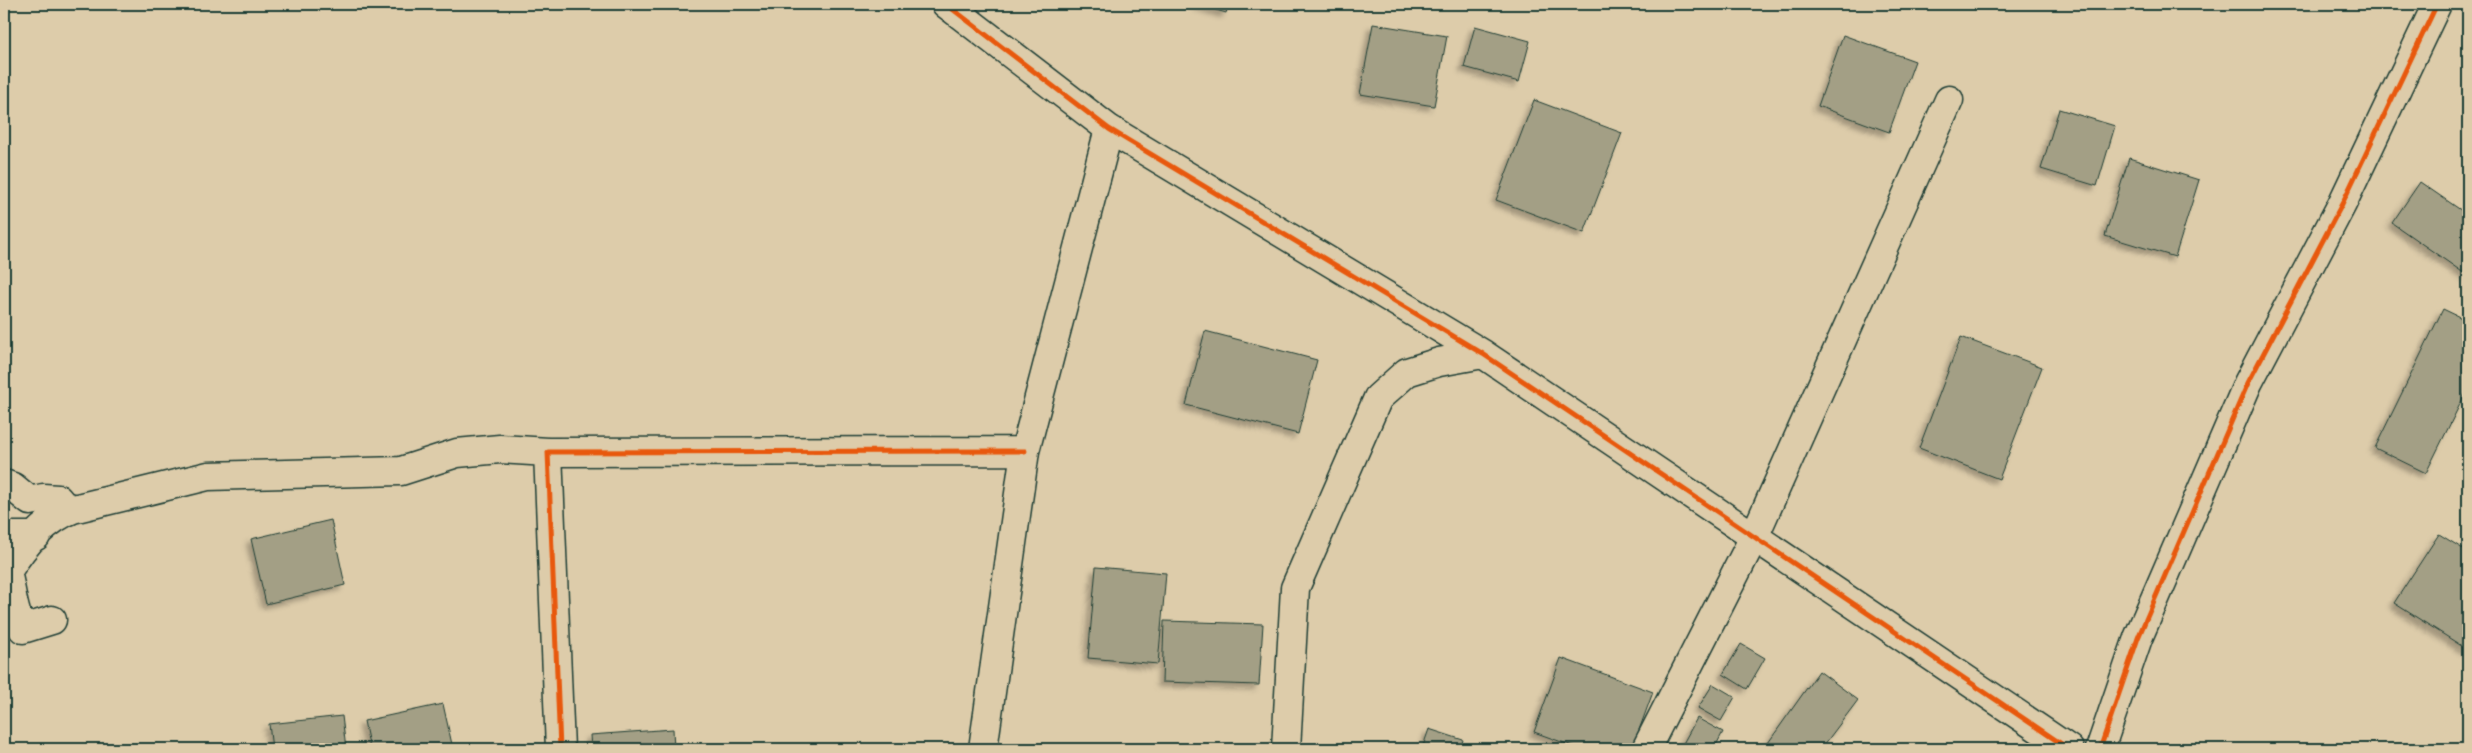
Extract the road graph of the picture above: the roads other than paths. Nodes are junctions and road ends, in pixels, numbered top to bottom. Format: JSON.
{"nodes":[{"id":1,"x":946,"y":4,"type":"edge"},
{"id":2,"x":2437,"y":4,"type":"edge"},
{"id":3,"x":1948,"y":100,"type":"dead end"},
{"id":4,"x":1109,"y":130,"type":"junction"},
{"id":5,"x":1483,"y":354,"type":"junction"},
{"id":6,"x":1025,"y":451,"type":"junction"},
{"id":7,"x":548,"y":452,"type":"junction"},
{"id":8,"x":4,"y":484,"type":"edge"},
{"id":9,"x":73,"y":508,"type":"junction"},
{"id":10,"x":4,"y":536,"type":"edge"},
{"id":11,"x":36,"y":536,"type":"junction"},
{"id":12,"x":1754,"y":537,"type":"junction"},
{"id":13,"x":52,"y":620,"type":"dead end"},
{"id":14,"x":560,"y":749,"type":"edge"},
{"id":15,"x":983,"y":749,"type":"edge"},
{"id":16,"x":1286,"y":749,"type":"edge"},
{"id":17,"x":1646,"y":749,"type":"edge"},
{"id":18,"x":2069,"y":749,"type":"edge"},
{"id":19,"x":2100,"y":749,"type":"edge"}],
"edges":[{"from":1,"to":4,"type":"street"},
{"from":2,"to":19,"type":"street"},
{"from":3,"to":12,"type":"street"},
{"from":4,"to":5,"type":"street"},
{"from":4,"to":6,"type":"street"},
{"from":5,"to":12,"type":"street"},
{"from":5,"to":16,"type":"street"},
{"from":6,"to":7,"type":"street"},
{"from":6,"to":15,"type":"street"},
{"from":7,"to":9,"type":"street"},
{"from":7,"to":14,"type":"street"},
{"from":8,"to":9,"type":"street"},
{"from":9,"to":11,"type":"street"},
{"from":10,"to":11,"type":"street"},
{"from":11,"to":13,"type":"street"},
{"from":12,"to":17,"type":"street"},
{"from":12,"to":18,"type":"street"}]}
